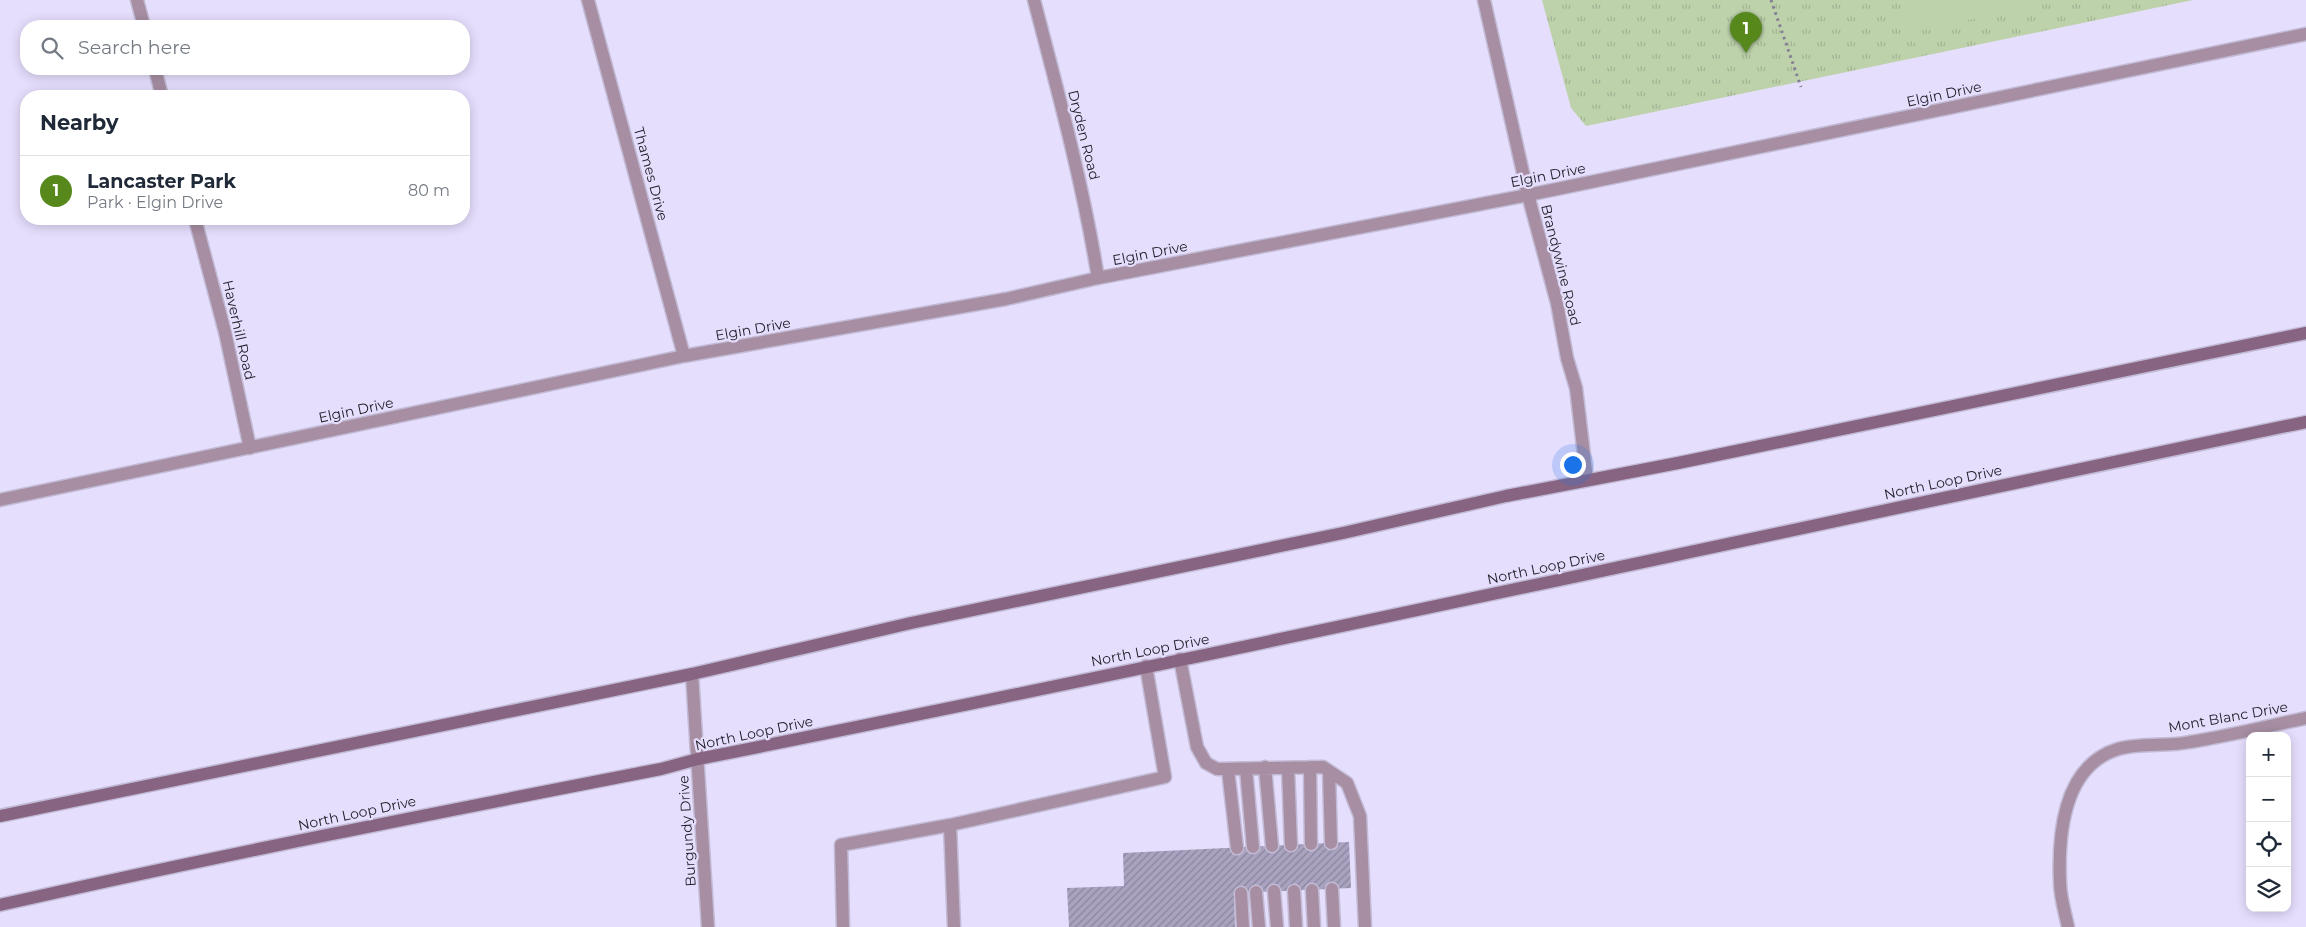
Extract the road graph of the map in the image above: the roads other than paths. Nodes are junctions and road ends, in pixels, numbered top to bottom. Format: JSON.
{"nodes":[{"id":1,"x":137,"y":0,"type":"edge"},
{"id":2,"x":588,"y":0,"type":"edge"},
{"id":3,"x":1034,"y":0,"type":"edge"},
{"id":4,"x":1484,"y":0,"type":"edge"},
{"id":5,"x":142,"y":20,"type":"edge"},
{"id":6,"x":2306,"y":34,"type":"edge"},
{"id":7,"x":157,"y":75,"type":"edge"},
{"id":8,"x":160,"y":90,"type":"edge"},
{"id":9,"x":1528,"y":195,"type":"junction"},
{"id":10,"x":197,"y":225,"type":"edge"},
{"id":11,"x":1098,"y":278,"type":"junction"},
{"id":12,"x":2306,"y":334,"type":"edge"},
{"id":13,"x":684,"y":356,"type":"junction"},
{"id":14,"x":2306,"y":422,"type":"edge"},
{"id":15,"x":250,"y":448,"type":"junction"},
{"id":16,"x":1587,"y":480,"type":"junction"},
{"id":17,"x":0,"y":500,"type":"edge"},
{"id":18,"x":1180,"y":659,"type":"junction"},
{"id":19,"x":1146,"y":666,"type":"junction"},
{"id":20,"x":692,"y":674,"type":"junction"},
{"id":21,"x":2306,"y":718,"type":"edge"},
{"id":22,"x":698,"y":759,"type":"junction"},
{"id":23,"x":1266,"y":767,"type":"junction"},
{"id":24,"x":1310,"y":767,"type":"junction"},
{"id":25,"x":1246,"y":768,"type":"junction"},
{"id":26,"x":1288,"y":768,"type":"junction"},
{"id":27,"x":1228,"y":770,"type":"junction"},
{"id":28,"x":1329,"y":771,"type":"junction"},
{"id":29,"x":0,"y":816,"type":"edge"},
{"id":30,"x":950,"y":825,"type":"junction"},
{"id":31,"x":1331,"y":843,"type":"dead end"},
{"id":32,"x":1311,"y":844,"type":"dead end"},
{"id":33,"x":1291,"y":845,"type":"dead end"},
{"id":34,"x":1272,"y":846,"type":"dead end"},
{"id":35,"x":1252,"y":847,"type":"dead end"},
{"id":36,"x":1237,"y":848,"type":"dead end"},
{"id":37,"x":1332,"y":889,"type":"dead end"},
{"id":38,"x":1294,"y":890,"type":"dead end"},
{"id":39,"x":1312,"y":890,"type":"dead end"},
{"id":40,"x":1274,"y":891,"type":"dead end"},
{"id":41,"x":1256,"y":892,"type":"dead end"},
{"id":42,"x":1241,"y":893,"type":"dead end"},
{"id":43,"x":0,"y":905,"type":"edge"},
{"id":44,"x":708,"y":927,"type":"edge"},
{"id":45,"x":843,"y":927,"type":"edge"},
{"id":46,"x":954,"y":927,"type":"edge"},
{"id":47,"x":1243,"y":927,"type":"edge"},
{"id":48,"x":1258,"y":927,"type":"edge"},
{"id":49,"x":1277,"y":927,"type":"edge"},
{"id":50,"x":1296,"y":927,"type":"edge"},
{"id":51,"x":1314,"y":927,"type":"edge"},
{"id":52,"x":1334,"y":927,"type":"edge"},
{"id":53,"x":1364,"y":927,"type":"edge"},
{"id":54,"x":2068,"y":927,"type":"edge"}],
"edges":[{"from":1,"to":5,"type":"street"},
{"from":2,"to":13,"type":"street","name":"Thames Drive"},
{"from":3,"to":11,"type":"street","name":"Dryden Road"},
{"from":4,"to":9,"type":"street","name":"Brandywine Road"},
{"from":6,"to":9,"type":"street","name":"Elgin Drive"},
{"from":7,"to":8,"type":"street"},
{"from":9,"to":11,"type":"street","name":"Elgin Drive"},
{"from":9,"to":16,"type":"street","name":"Brandywine Road"},
{"from":10,"to":15,"type":"street","name":"Haverhill Road"},
{"from":11,"to":13,"type":"street","name":"Elgin Drive"},
{"from":12,"to":16,"type":"main road"},
{"from":13,"to":15,"type":"street","name":"Elgin Drive"},
{"from":14,"to":18,"type":"main road","name":"North Loop Drive"},
{"from":15,"to":17,"type":"street","name":"Elgin Drive"},
{"from":16,"to":20,"type":"main road"},
{"from":18,"to":19,"type":"main road","name":"North Loop Drive"},
{"from":18,"to":27,"type":"street"},
{"from":19,"to":22,"type":"main road","name":"North Loop Drive"},
{"from":19,"to":30,"type":"street"},
{"from":20,"to":22,"type":"street","name":"Burgundy Drive"},
{"from":20,"to":29,"type":"main road"},
{"from":21,"to":54,"type":"street","name":"Mont Blanc Drive"},
{"from":22,"to":43,"type":"main road","name":"North Loop Drive"},
{"from":22,"to":44,"type":"street","name":"Burgundy Drive"},
{"from":23,"to":25,"type":"street"},
{"from":23,"to":26,"type":"street"},
{"from":23,"to":34,"type":"street"},
{"from":24,"to":26,"type":"street"},
{"from":24,"to":28,"type":"street"},
{"from":24,"to":32,"type":"street"},
{"from":25,"to":27,"type":"street"},
{"from":25,"to":35,"type":"street"},
{"from":26,"to":33,"type":"street"},
{"from":27,"to":36,"type":"street"},
{"from":28,"to":31,"type":"street"},
{"from":28,"to":53,"type":"street"},
{"from":30,"to":45,"type":"street"},
{"from":30,"to":46,"type":"street"},
{"from":37,"to":52,"type":"street"},
{"from":38,"to":50,"type":"street"},
{"from":39,"to":51,"type":"street"},
{"from":40,"to":49,"type":"street"},
{"from":41,"to":48,"type":"street"},
{"from":42,"to":47,"type":"street"}]}
